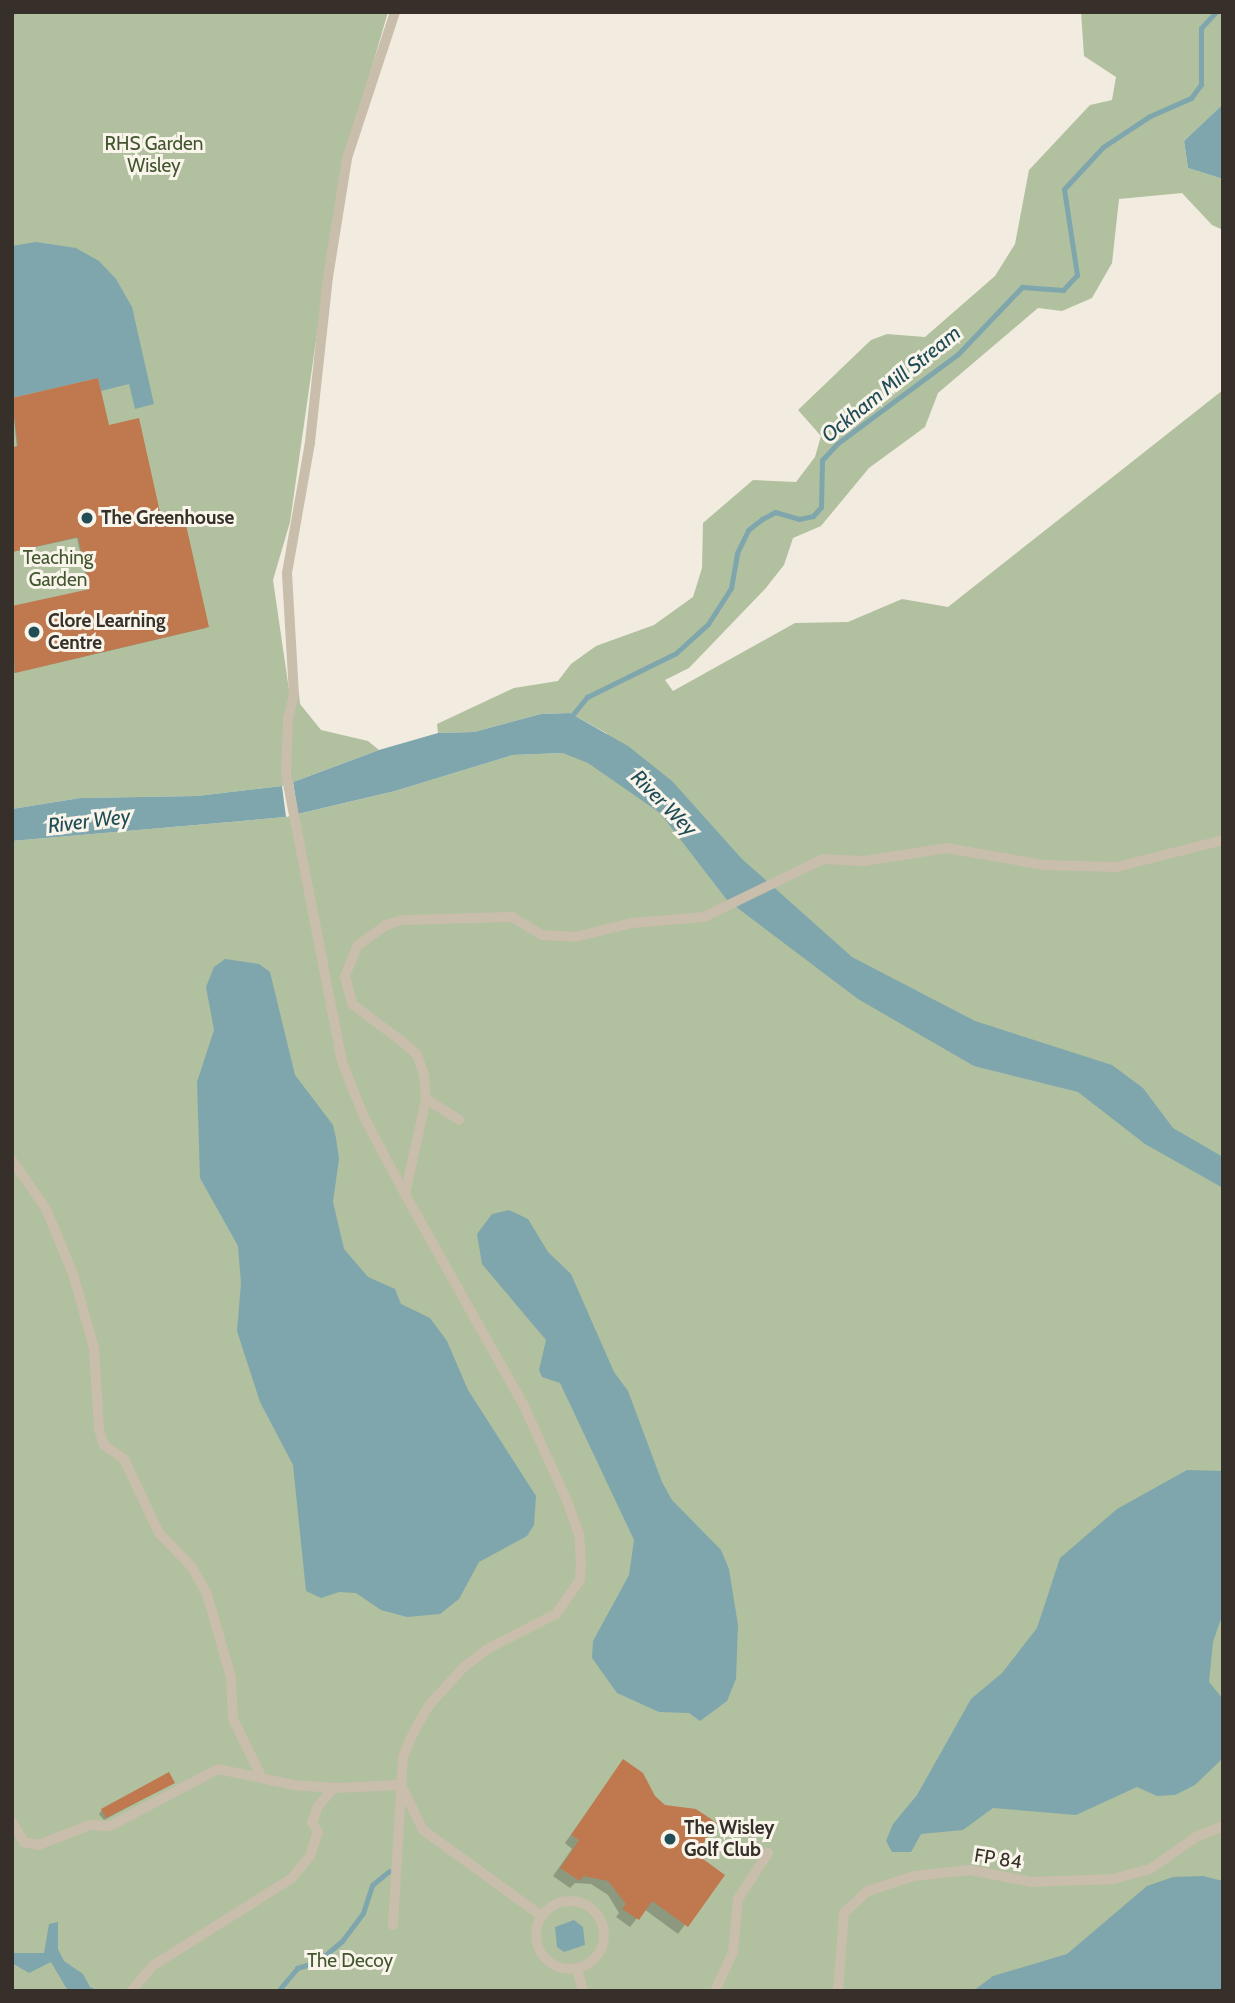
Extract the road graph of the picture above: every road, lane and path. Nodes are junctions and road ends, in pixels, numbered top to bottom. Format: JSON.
{"nodes":[{"id":1,"x":395,"y":12,"type":"edge"},
{"id":2,"x":1223,"y":840,"type":"edge"},
{"id":3,"x":425,"y":1099,"type":"junction"},
{"id":4,"x":459,"y":1120,"type":"dead end"},
{"id":5,"x":12,"y":1160,"type":"edge"},
{"id":6,"x":405,"y":1194,"type":"junction"},
{"id":7,"x":261,"y":1776,"type":"junction"},
{"id":8,"x":401,"y":1785,"type":"junction"},
{"id":9,"x":334,"y":1788,"type":"junction"},
{"id":10,"x":12,"y":1822,"type":"edge"},
{"id":11,"x":1223,"y":1826,"type":"edge"},
{"id":12,"x":768,"y":1853,"type":"dead end"},
{"id":13,"x":542,"y":1916,"type":"junction"},
{"id":14,"x":393,"y":1925,"type":"dead end"},
{"id":15,"x":577,"y":1969,"type":"junction"},
{"id":16,"x":131,"y":1991,"type":"edge"},
{"id":17,"x":583,"y":1991,"type":"edge"},
{"id":18,"x":715,"y":1991,"type":"edge"},
{"id":19,"x":838,"y":1991,"type":"edge"}],
"edges":[{"from":1,"to":6,"type":"lane"},
{"from":2,"to":3,"type":"lane"},
{"from":3,"to":4,"type":"lane"},
{"from":3,"to":6,"type":"lane"},
{"from":5,"to":7,"type":"lane"},
{"from":6,"to":8,"type":"lane"},
{"from":7,"to":9,"type":"lane"},
{"from":7,"to":10,"type":"lane"},
{"from":8,"to":9,"type":"lane"},
{"from":8,"to":13,"type":"lane"},
{"from":8,"to":14,"type":"lane"},
{"from":9,"to":16,"type":"lane"},
{"from":11,"to":19,"type":"lane","name":"FP 84"},
{"from":12,"to":18,"type":"lane"},
{"from":13,"to":15,"type":"lane"},
{"from":13,"to":15,"type":"lane"},
{"from":15,"to":17,"type":"lane"}]}
